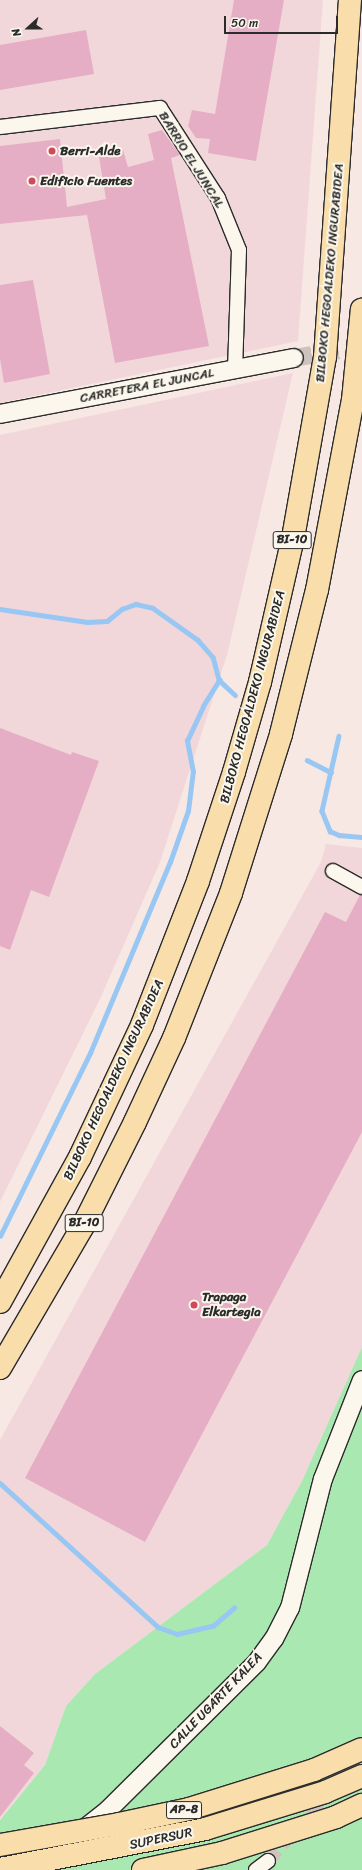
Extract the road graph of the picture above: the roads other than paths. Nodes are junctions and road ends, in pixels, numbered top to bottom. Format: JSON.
{"nodes":[{"id":1,"x":350,"y":0,"type":"edge"},
{"id":2,"x":0,"y":127,"type":"edge"},
{"id":3,"x":362,"y":309,"type":"edge"},
{"id":4,"x":294,"y":358,"type":"tunnel mouth"},
{"id":5,"x":235,"y":369,"type":"junction"},
{"id":6,"x":0,"y":414,"type":"edge"},
{"id":7,"x":362,"y":416,"type":"edge"},
{"id":8,"x":331,"y":518,"type":"junction"},
{"id":9,"x":333,"y":871,"type":"dead end"},
{"id":10,"x":362,"y":887,"type":"edge"},
{"id":11,"x":0,"y":1302,"type":"edge"},
{"id":12,"x":0,"y":1368,"type":"edge"},
{"id":13,"x":362,"y":1380,"type":"edge"},
{"id":14,"x":362,"y":1749,"type":"edge"},
{"id":15,"x":362,"y":1776,"type":"edge"},
{"id":16,"x":362,"y":1805,"type":"edge"},
{"id":17,"x":0,"y":1845,"type":"edge"},
{"id":18,"x":268,"y":1861,"type":"tunnel mouth"},
{"id":19,"x":0,"y":1869,"type":"edge"},
{"id":20,"x":46,"y":1870,"type":"edge"},
{"id":21,"x":144,"y":1870,"type":"edge"},
{"id":22,"x":256,"y":1870,"type":"edge"}],
"edges":[{"from":1,"to":11,"type":"highway","name":"BILBOKO HEGOALDEKO INGURABIDEA","number":"BI-10"},
{"from":2,"to":5,"type":"street","name":"BARRIO EL JUNCAL"},
{"from":3,"to":8,"type":"highway","number":"BI-10"},
{"from":4,"to":5,"type":"street","name":"CARRETERA EL JUNCAL"},
{"from":5,"to":6,"type":"street","name":"CARRETERA EL JUNCAL"},
{"from":7,"to":8,"type":"highway"},
{"from":8,"to":12,"type":"highway","number":"BI-10"},
{"from":9,"to":10,"type":"street"},
{"from":13,"to":20,"type":"street","name":"CALLE UGARTE KALEA"},
{"from":14,"to":17,"type":"highway","number":"AP-8","bridge":true},
{"from":15,"to":19,"type":"highway","name":"SUPERSUR","number":"AP-8","bridge":true},
{"from":16,"to":21,"type":"highway","name":"SUPERSUR","bridge":true},
{"from":18,"to":22,"type":"street"}]}
